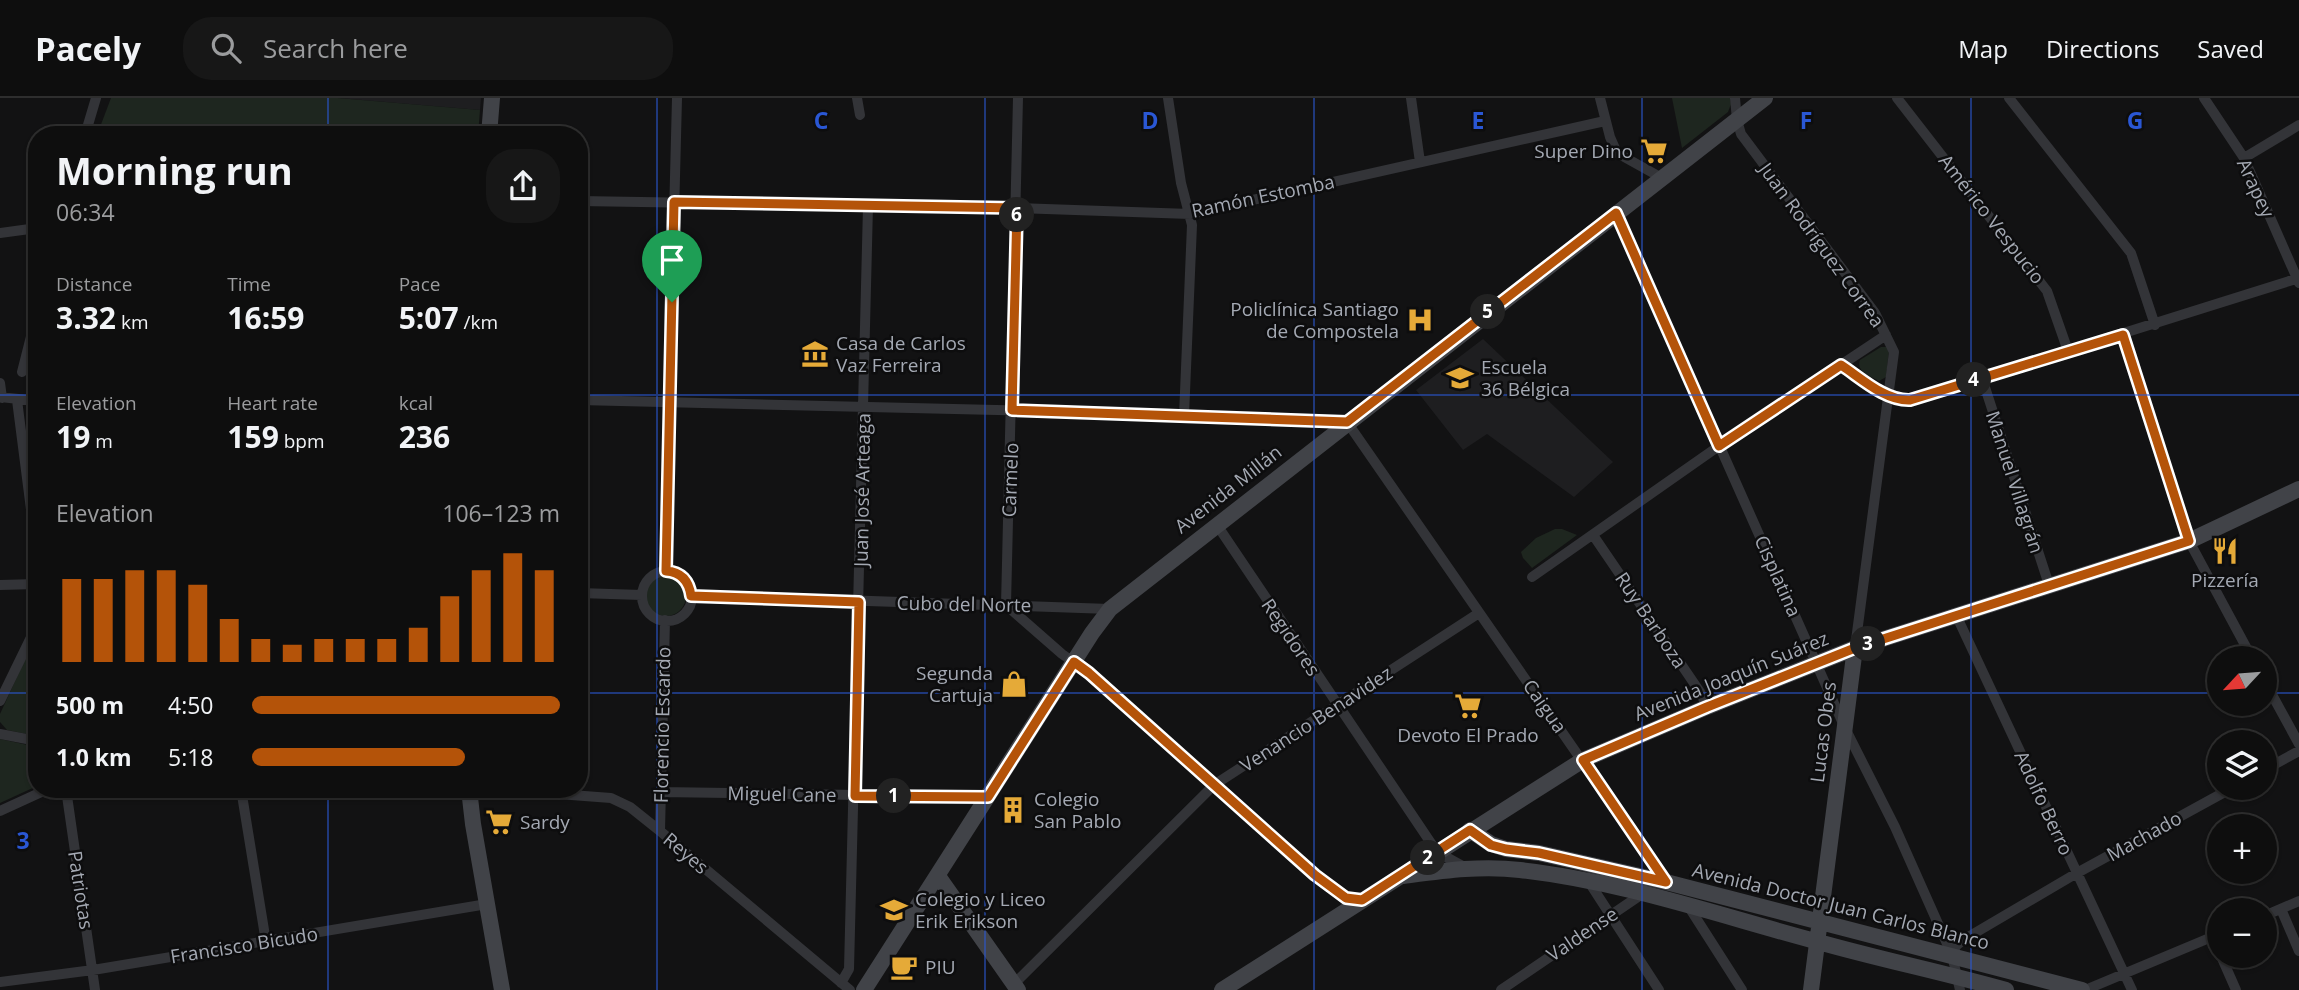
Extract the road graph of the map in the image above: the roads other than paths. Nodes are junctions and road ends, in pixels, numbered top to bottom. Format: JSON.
{"nodes":[{"id":1,"x":96,"y":98,"type":"edge"},
{"id":2,"x":492,"y":98,"type":"edge"},
{"id":3,"x":677,"y":98,"type":"edge"},
{"id":4,"x":857,"y":98,"type":"edge"},
{"id":5,"x":1018,"y":98,"type":"edge"},
{"id":6,"x":1168,"y":98,"type":"edge"},
{"id":7,"x":1411,"y":98,"type":"edge"},
{"id":8,"x":1600,"y":98,"type":"edge"},
{"id":9,"x":1735,"y":98,"type":"edge"},
{"id":10,"x":1765,"y":98,"type":"edge"},
{"id":11,"x":1896,"y":98,"type":"edge"},
{"id":12,"x":2009,"y":98,"type":"edge"},
{"id":13,"x":2204,"y":98,"type":"edge"},
{"id":14,"x":860,"y":115,"type":"dead end"},
{"id":15,"x":1737,"y":120,"type":"junction"},
{"id":16,"x":1605,"y":121,"type":"junction"},
{"id":17,"x":2299,"y":124,"type":"edge"},
{"id":18,"x":88,"y":126,"type":"edge"},
{"id":19,"x":490,"y":126,"type":"edge"},
{"id":20,"x":2244,"y":158,"type":"junction"},
{"id":21,"x":1420,"y":162,"type":"junction"},
{"id":22,"x":1662,"y":178,"type":"junction"},
{"id":23,"x":588,"y":201,"type":"edge"},
{"id":24,"x":674,"y":202,"type":"junction"},
{"id":25,"x":868,"y":206,"type":"junction"},
{"id":26,"x":1017,"y":208,"type":"junction"},
{"id":27,"x":1616,"y":213,"type":"junction"},
{"id":28,"x":1190,"y":214,"type":"junction"},
{"id":29,"x":28,"y":229,"type":"edge"},
{"id":30,"x":0,"y":233,"type":"edge"},
{"id":31,"x":2298,"y":280,"type":"edge"},
{"id":32,"x":2155,"y":325,"type":"junction"},
{"id":33,"x":1886,"y":335,"type":"junction"},
{"id":34,"x":2123,"y":335,"type":"junction"},
{"id":35,"x":28,"y":348,"type":"edge"},
{"id":36,"x":2068,"y":351,"type":"junction"},
{"id":37,"x":1841,"y":365,"type":"junction"},
{"id":38,"x":22,"y":372,"type":"dead end"},
{"id":39,"x":1982,"y":378,"type":"junction"},
{"id":40,"x":0,"y":383,"type":"edge"},
{"id":41,"x":1889,"y":396,"type":"junction"},
{"id":42,"x":1,"y":398,"type":"edge"},
{"id":43,"x":17,"y":400,"type":"junction"},
{"id":44,"x":588,"y":400,"type":"edge"},
{"id":45,"x":28,"y":401,"type":"edge"},
{"id":46,"x":670,"y":403,"type":"junction"},
{"id":47,"x":864,"y":408,"type":"junction"},
{"id":48,"x":1012,"y":410,"type":"junction"},
{"id":49,"x":1184,"y":416,"type":"junction"},
{"id":50,"x":1347,"y":422,"type":"junction"},
{"id":51,"x":1719,"y":446,"type":"junction"},
{"id":52,"x":28,"y":486,"type":"edge"},
{"id":53,"x":2299,"y":489,"type":"edge"},
{"id":54,"x":1217,"y":525,"type":"junction"},
{"id":55,"x":1593,"y":535,"type":"junction"},
{"id":56,"x":2189,"y":541,"type":"junction"},
{"id":57,"x":666,"y":571,"type":"junction"},
{"id":58,"x":1532,"y":577,"type":"dead end"},
{"id":59,"x":28,"y":584,"type":"edge"},
{"id":60,"x":0,"y":585,"type":"edge"},
{"id":61,"x":2049,"y":585,"type":"junction"},
{"id":62,"x":588,"y":593,"type":"edge"},
{"id":63,"x":642,"y":595,"type":"junction"},
{"id":64,"x":691,"y":596,"type":"junction"},
{"id":65,"x":859,"y":602,"type":"junction"},
{"id":66,"x":1006,"y":605,"type":"junction"},
{"id":67,"x":1110,"y":609,"type":"junction"},
{"id":68,"x":1479,"y":613,"type":"junction"},
{"id":69,"x":1957,"y":617,"type":"junction"},
{"id":70,"x":665,"y":620,"type":"junction"},
{"id":71,"x":28,"y":643,"type":"edge"},
{"id":72,"x":2246,"y":646,"type":"edge"},
{"id":73,"x":1855,"y":648,"type":"junction"},
{"id":74,"x":1074,"y":662,"type":"junction"},
{"id":75,"x":1817,"y":663,"type":"junction"},
{"id":76,"x":0,"y":701,"type":"edge"},
{"id":77,"x":2277,"y":704,"type":"edge"},
{"id":78,"x":1337,"y":706,"type":"junction"},
{"id":79,"x":1707,"y":707,"type":"junction"},
{"id":80,"x":1845,"y":727,"type":"junction"},
{"id":81,"x":0,"y":734,"type":"edge"},
{"id":82,"x":28,"y":739,"type":"edge"},
{"id":83,"x":2299,"y":744,"type":"edge"},
{"id":84,"x":2299,"y":751,"type":"edge"},
{"id":85,"x":1583,"y":760,"type":"junction"},
{"id":86,"x":2277,"y":763,"type":"edge"},
{"id":87,"x":1214,"y":785,"type":"junction"},
{"id":88,"x":660,"y":792,"type":"junction"},
{"id":89,"x":588,"y":796,"type":"edge"},
{"id":90,"x":855,"y":796,"type":"junction"},
{"id":91,"x":988,"y":797,"type":"junction"},
{"id":92,"x":28,"y":798,"type":"edge"},
{"id":93,"x":66,"y":798,"type":"edge"},
{"id":94,"x":242,"y":798,"type":"edge"},
{"id":95,"x":470,"y":798,"type":"edge"},
{"id":96,"x":2210,"y":800,"type":"edge"},
{"id":97,"x":0,"y":811,"type":"edge"},
{"id":98,"x":1470,"y":830,"type":"junction"},
{"id":99,"x":660,"y":831,"type":"junction"},
{"id":100,"x":1437,"y":852,"type":"junction"},
{"id":101,"x":1466,"y":869,"type":"junction"},
{"id":102,"x":2077,"y":873,"type":"junction"},
{"id":103,"x":939,"y":876,"type":"junction"},
{"id":104,"x":1397,"y":877,"type":"junction"},
{"id":105,"x":1589,"y":882,"type":"junction"},
{"id":106,"x":1666,"y":882,"type":"junction"},
{"id":107,"x":1641,"y":894,"type":"junction"},
{"id":108,"x":1362,"y":900,"type":"junction"},
{"id":109,"x":2299,"y":901,"type":"edge"},
{"id":110,"x":487,"y":904,"type":"junction"},
{"id":111,"x":1687,"y":905,"type":"junction"},
{"id":112,"x":2281,"y":909,"type":"junction"},
{"id":113,"x":2277,"y":911,"type":"edge"},
{"id":114,"x":1610,"y":915,"type":"junction"},
{"id":115,"x":1819,"y":923,"type":"junction"},
{"id":116,"x":2207,"y":939,"type":"edge"},
{"id":117,"x":266,"y":942,"type":"junction"},
{"id":118,"x":1817,"y":942,"type":"junction"},
{"id":119,"x":2299,"y":951,"type":"edge"},
{"id":120,"x":1952,"y":955,"type":"junction"},
{"id":121,"x":2226,"y":968,"type":"edge"},
{"id":122,"x":93,"y":970,"type":"junction"},
{"id":123,"x":2124,"y":973,"type":"junction"},
{"id":124,"x":0,"y":982,"type":"edge"},
{"id":125,"x":1958,"y":983,"type":"edge"},
{"id":126,"x":846,"y":986,"type":"edge"},
{"id":127,"x":1016,"y":987,"type":"edge"},
{"id":128,"x":95,"y":990,"type":"edge"},
{"id":129,"x":502,"y":990,"type":"edge"},
{"id":130,"x":864,"y":990,"type":"edge"},
{"id":131,"x":1222,"y":990,"type":"edge"},
{"id":132,"x":1501,"y":990,"type":"edge"},
{"id":133,"x":1659,"y":990,"type":"edge"},
{"id":134,"x":1742,"y":990,"type":"edge"},
{"id":135,"x":1811,"y":990,"type":"edge"},
{"id":136,"x":2006,"y":990,"type":"edge"},
{"id":137,"x":2084,"y":990,"type":"edge"},
{"id":138,"x":2132,"y":990,"type":"edge"},
{"id":139,"x":2236,"y":990,"type":"edge"}],
"edges":[{"from":1,"to":18,"type":"street"},
{"from":2,"to":19,"type":"street"},
{"from":3,"to":24,"type":"street"},
{"from":4,"to":14,"type":"street"},
{"from":5,"to":26,"type":"street","name":"Carmelo"},
{"from":6,"to":28,"type":"street"},
{"from":7,"to":21,"type":"street"},
{"from":8,"to":16,"type":"street"},
{"from":9,"to":15,"type":"street","name":"Juan Rodríguez Correa"},
{"from":10,"to":15,"type":"street","name":"Avenida Millán"},
{"from":11,"to":36,"type":"street","name":"Américo Vespucio"},
{"from":12,"to":32,"type":"street"},
{"from":13,"to":20,"type":"street","name":"Arapey"},
{"from":15,"to":22,"type":"street","name":"Avenida Millán"},
{"from":15,"to":33,"type":"street","name":"Juan Rodríguez Correa"},
{"from":16,"to":21,"type":"street","name":"Ramón Estomba"},
{"from":16,"to":22,"type":"street"},
{"from":17,"to":20,"type":"street"},
{"from":20,"to":31,"type":"street","name":"Arapey"},
{"from":21,"to":28,"type":"street","name":"Ramón Estomba"},
{"from":22,"to":27,"type":"street","name":"Avenida Millán"},
{"from":23,"to":24,"type":"street","name":"Ramón Estomba"},
{"from":24,"to":25,"type":"street","name":"Ramón Estomba"},
{"from":24,"to":46,"type":"street"},
{"from":25,"to":26,"type":"street","name":"Ramón Estomba"},
{"from":25,"to":47,"type":"street","name":"Juan José Arteaga"},
{"from":26,"to":28,"type":"street","name":"Ramón Estomba"},
{"from":26,"to":48,"type":"street","name":"Carmelo"},
{"from":27,"to":50,"type":"street","name":"Avenida Millán"},
{"from":27,"to":51,"type":"street","name":"Cisplatina"},
{"from":28,"to":49,"type":"street"},
{"from":29,"to":30,"type":"street"},
{"from":31,"to":32,"type":"street"},
{"from":32,"to":34,"type":"street"},
{"from":33,"to":37,"type":"street"},
{"from":33,"to":41,"type":"street","name":"Juan Rodríguez Correa"},
{"from":34,"to":36,"type":"street"},
{"from":34,"to":56,"type":"street"},
{"from":35,"to":38,"type":"street"},
{"from":36,"to":39,"type":"street"},
{"from":37,"to":41,"type":"street"},
{"from":37,"to":51,"type":"street"},
{"from":39,"to":41,"type":"street"},
{"from":39,"to":61,"type":"street","name":"Manuel Villagrán"},
{"from":40,"to":42,"type":"street"},
{"from":41,"to":73,"type":"street","name":"Lucas Obes"},
{"from":42,"to":43,"type":"street"},
{"from":43,"to":45,"type":"street"},
{"from":43,"to":52,"type":"street"},
{"from":44,"to":46,"type":"street"},
{"from":46,"to":47,"type":"street"},
{"from":46,"to":57,"type":"street"},
{"from":47,"to":48,"type":"street"},
{"from":47,"to":65,"type":"street","name":"Juan José Arteaga"},
{"from":48,"to":49,"type":"street"},
{"from":48,"to":66,"type":"street","name":"Carmelo"},
{"from":49,"to":50,"type":"street"},
{"from":50,"to":54,"type":"street","name":"Avenida Millán"},
{"from":50,"to":68,"type":"street","name":"Caigua"},
{"from":51,"to":55,"type":"street"},
{"from":51,"to":75,"type":"street","name":"Cisplatina"},
{"from":53,"to":56,"type":"street","name":"Avenida Joaquín Suárez"},
{"from":54,"to":67,"type":"street","name":"Avenida Millán"},
{"from":54,"to":78,"type":"street","name":"Regidores"},
{"from":55,"to":58,"type":"street"},
{"from":55,"to":79,"type":"street","name":"Ruy Barboza"},
{"from":56,"to":61,"type":"street","name":"Avenida Joaquín Suárez"},
{"from":56,"to":72,"type":"street"},
{"from":57,"to":63,"type":"street"},
{"from":57,"to":64,"type":"street"},
{"from":59,"to":60,"type":"street"},
{"from":61,"to":69,"type":"street","name":"Avenida Joaquín Suárez"},
{"from":62,"to":63,"type":"street"},
{"from":63,"to":70,"type":"street","name":"Florencio Escardo"},
{"from":64,"to":65,"type":"street","name":"Cubo del Norte"},
{"from":64,"to":70,"type":"street","name":"Florencio Escardo"},
{"from":65,"to":66,"type":"street","name":"Cubo del Norte"},
{"from":65,"to":90,"type":"street","name":"Juan José Arteaga"},
{"from":66,"to":67,"type":"street","name":"Cubo del Norte"},
{"from":66,"to":74,"type":"street"},
{"from":67,"to":74,"type":"street","name":"Avenida Millán"},
{"from":68,"to":78,"type":"street","name":"Venancio Benavidez"},
{"from":68,"to":85,"type":"street","name":"Caigua"},
{"from":69,"to":73,"type":"street","name":"Avenida Joaquín Suárez"},
{"from":69,"to":102,"type":"street","name":"Adolfo Berro"},
{"from":70,"to":88,"type":"street","name":"Florencio Escardo"},
{"from":71,"to":76,"type":"street"},
{"from":73,"to":75,"type":"street","name":"Avenida Joaquín Suárez"},
{"from":73,"to":80,"type":"street","name":"Lucas Obes"},
{"from":74,"to":87,"type":"street"},
{"from":74,"to":91,"type":"street","name":"Avenida Millán"},
{"from":75,"to":79,"type":"street","name":"Avenida Joaquín Suárez"},
{"from":75,"to":80,"type":"street","name":"Cisplatina"},
{"from":77,"to":83,"type":"street"},
{"from":78,"to":87,"type":"street","name":"Venancio Benavidez"},
{"from":78,"to":100,"type":"street","name":"Regidores"},
{"from":79,"to":85,"type":"street","name":"Avenida Joaquín Suárez"},
{"from":80,"to":115,"type":"street","name":"Lucas Obes"},
{"from":80,"to":120,"type":"street","name":"Cisplatina"},
{"from":81,"to":82,"type":"street"},
{"from":84,"to":86,"type":"street"},
{"from":85,"to":98,"type":"street","name":"Avenida Joaquín Suárez"},
{"from":85,"to":106,"type":"street","name":"Caigua"},
{"from":87,"to":108,"type":"street"},
{"from":87,"to":127,"type":"street","name":"Venancio Benavidez"},
{"from":88,"to":90,"type":"street","name":"Miguel Cane"},
{"from":88,"to":99,"type":"street","name":"Florencio Escardo"},
{"from":89,"to":99,"type":"street","name":"Reyes"},
{"from":90,"to":91,"type":"street","name":"Miguel Cane"},
{"from":90,"to":126,"type":"street","name":"Juan José Arteaga"},
{"from":91,"to":103,"type":"street","name":"Avenida Millán"},
{"from":92,"to":97,"type":"street"},
{"from":93,"to":122,"type":"street","name":"Patriotas"},
{"from":94,"to":117,"type":"street"},
{"from":95,"to":110,"type":"street"},
{"from":96,"to":102,"type":"street","name":"Machado"},
{"from":98,"to":100,"type":"street","name":"Avenida Joaquín Suárez"},
{"from":98,"to":106,"type":"street","name":"Avenida Doctor Juan Carlos Blanco"},
{"from":99,"to":126,"type":"street","name":"Reyes"},
{"from":100,"to":101,"type":"street"},
{"from":100,"to":104,"type":"street","name":"Avenida Joaquín Suárez"},
{"from":101,"to":104,"type":"street","name":"Avenida Doctor Juan Carlos Blanco"},
{"from":101,"to":105,"type":"street","name":"Avenida Doctor Juan Carlos Blanco"},
{"from":102,"to":120,"type":"street","name":"Machado"},
{"from":102,"to":123,"type":"street","name":"Adolfo Berro"},
{"from":103,"to":127,"type":"street"},
{"from":103,"to":130,"type":"street","name":"Avenida Millán"},
{"from":104,"to":108,"type":"street","name":"Avenida Joaquín Suárez"},
{"from":105,"to":107,"type":"street","name":"Avenida Doctor Juan Carlos Blanco"},
{"from":105,"to":114,"type":"street"},
{"from":106,"to":107,"type":"street","name":"Valdense"},
{"from":106,"to":111,"type":"street","name":"Caigua"},
{"from":106,"to":115,"type":"street","name":"Avenida Doctor Juan Carlos Blanco"},
{"from":107,"to":111,"type":"street","name":"Avenida Doctor Juan Carlos Blanco"},
{"from":107,"to":114,"type":"street","name":"Valdense"},
{"from":108,"to":131,"type":"street","name":"Avenida Joaquín Suárez"},
{"from":109,"to":112,"type":"street"},
{"from":110,"to":117,"type":"street","name":"Francisco Bicudo"},
{"from":110,"to":129,"type":"street"},
{"from":111,"to":118,"type":"street","name":"Avenida Doctor Juan Carlos Blanco"},
{"from":111,"to":134,"type":"street","name":"Caigua"},
{"from":112,"to":113,"type":"street"},
{"from":112,"to":119,"type":"street"},
{"from":114,"to":132,"type":"street","name":"Valdense"},
{"from":114,"to":133,"type":"street"},
{"from":115,"to":118,"type":"street","name":"Lucas Obes"},
{"from":115,"to":120,"type":"street","name":"Avenida Doctor Juan Carlos Blanco"},
{"from":116,"to":123,"type":"street"},
{"from":117,"to":122,"type":"street","name":"Francisco Bicudo"},
{"from":118,"to":125,"type":"street","name":"Avenida Doctor Juan Carlos Blanco"},
{"from":118,"to":135,"type":"street","name":"Lucas Obes"},
{"from":120,"to":125,"type":"street","name":"Cisplatina"},
{"from":120,"to":137,"type":"street","name":"Avenida Doctor Juan Carlos Blanco"},
{"from":121,"to":139,"type":"street"},
{"from":122,"to":124,"type":"street","name":"Francisco Bicudo"},
{"from":122,"to":128,"type":"street","name":"Patriotas"},
{"from":123,"to":137,"type":"street"},
{"from":123,"to":138,"type":"street","name":"Adolfo Berro"},
{"from":125,"to":136,"type":"street","name":"Avenida Doctor Juan Carlos Blanco"}]}
